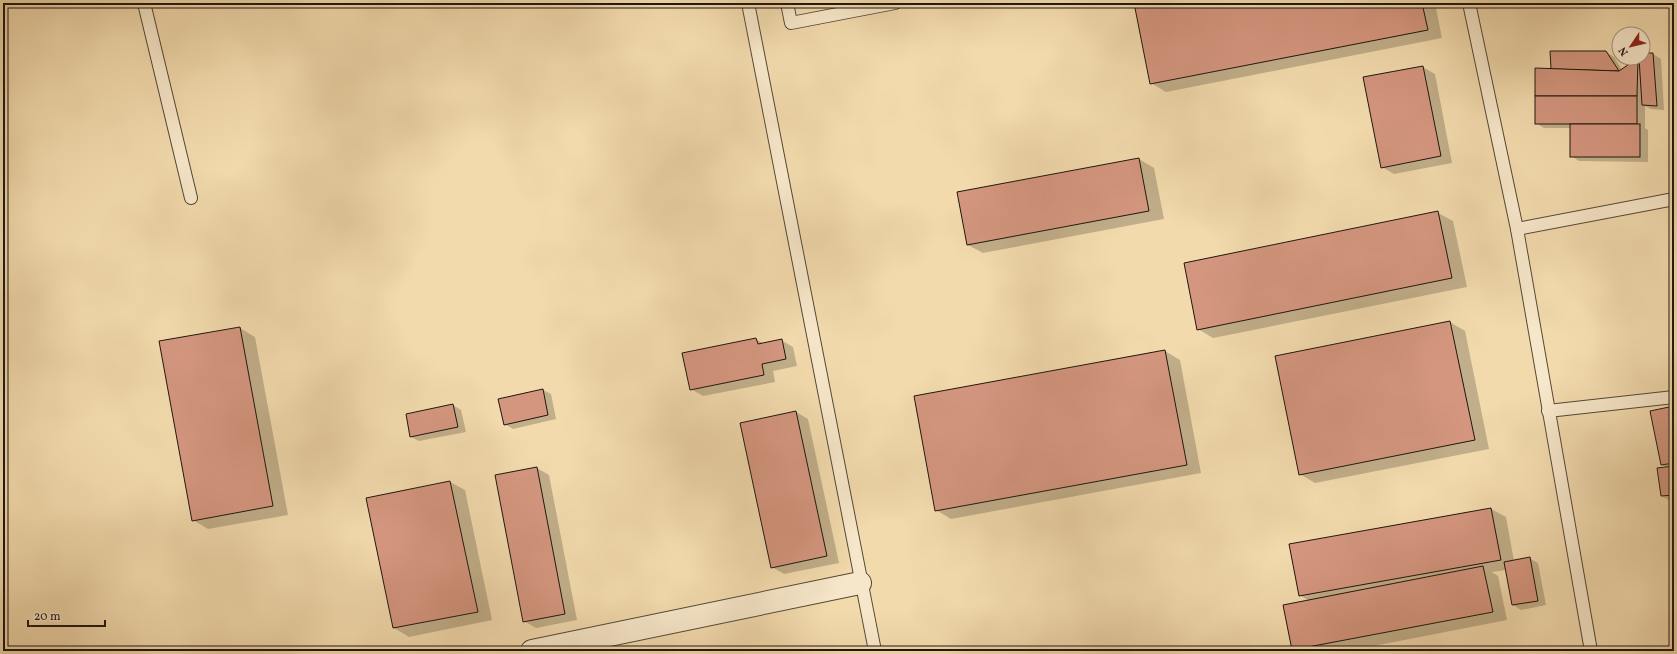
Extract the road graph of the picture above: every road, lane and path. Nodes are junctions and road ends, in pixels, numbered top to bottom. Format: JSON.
{"nodes":[{"id":1,"x":144,"y":3,"type":"edge"},
{"id":2,"x":748,"y":3,"type":"edge"},
{"id":3,"x":787,"y":3,"type":"edge"},
{"id":4,"x":895,"y":3,"type":"edge"},
{"id":5,"x":1470,"y":3,"type":"edge"},
{"id":6,"x":191,"y":198,"type":"dead end"},
{"id":7,"x":1674,"y":199,"type":"edge"},
{"id":8,"x":1517,"y":229,"type":"junction"},
{"id":9,"x":1674,"y":397,"type":"edge"},
{"id":10,"x":1548,"y":411,"type":"junction"},
{"id":11,"x":860,"y":583,"type":"junction"},
{"id":12,"x":532,"y":651,"type":"edge"},
{"id":13,"x":875,"y":651,"type":"edge"},
{"id":14,"x":1591,"y":651,"type":"edge"}],
"edges":[{"from":1,"to":6,"type":"lane"},
{"from":2,"to":11,"type":"lane"},
{"from":3,"to":4,"type":"lane"},
{"from":5,"to":8,"type":"lane"},
{"from":7,"to":8,"type":"lane"},
{"from":8,"to":10,"type":"lane"},
{"from":9,"to":10,"type":"lane"},
{"from":10,"to":14,"type":"lane"},
{"from":11,"to":12,"type":"street"},
{"from":11,"to":13,"type":"lane"}]}
